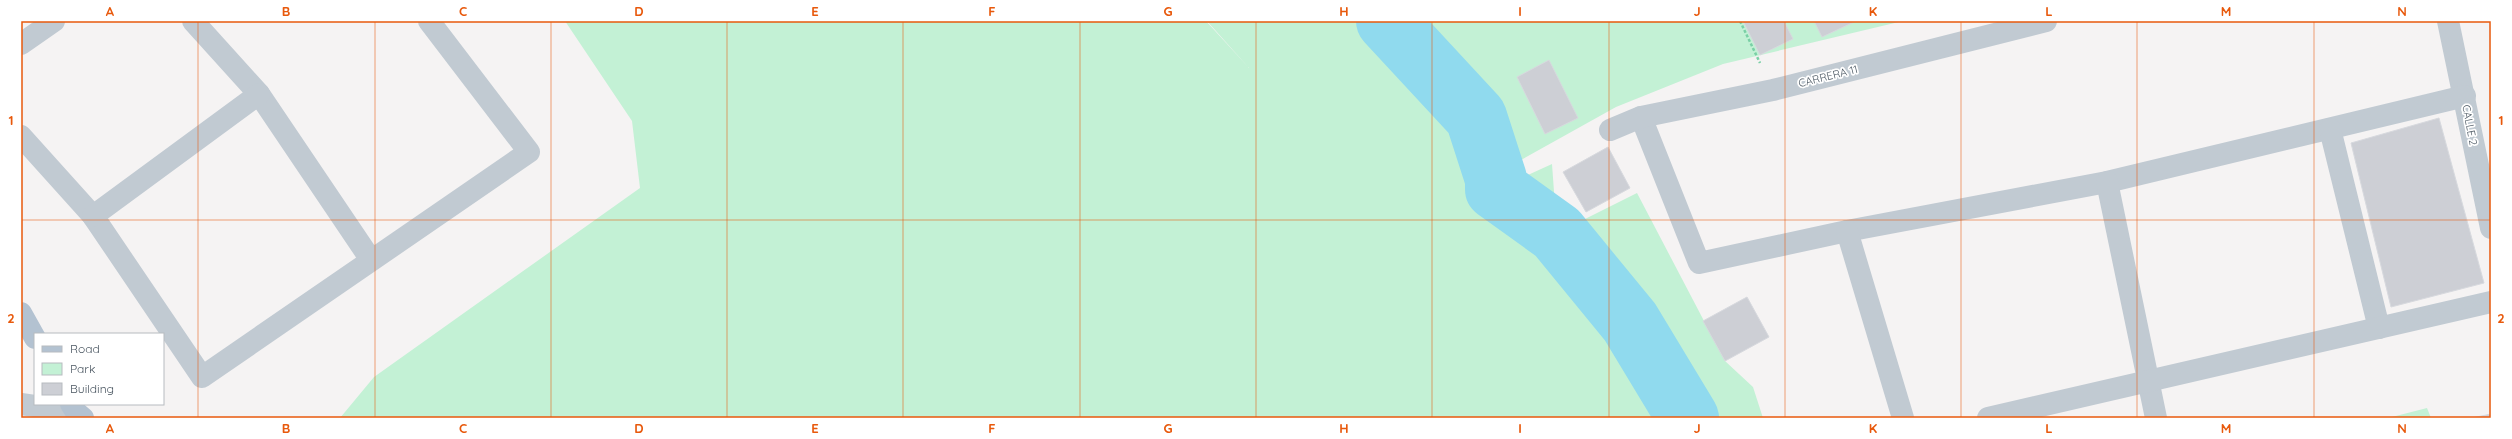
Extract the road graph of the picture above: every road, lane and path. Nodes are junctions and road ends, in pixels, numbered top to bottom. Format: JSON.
{"nodes":[{"id":1,"x":54,"y":21,"type":"edge"},
{"id":2,"x":193,"y":21,"type":"edge"},
{"id":3,"x":429,"y":21,"type":"edge"},
{"id":4,"x":1740,"y":21,"type":"edge"},
{"id":5,"x":2046,"y":21,"type":"edge"},
{"id":6,"x":2448,"y":21,"type":"edge"},
{"id":7,"x":21,"y":44,"type":"edge"},
{"id":8,"x":1773,"y":90,"type":"junction"},
{"id":9,"x":259,"y":94,"type":"junction"},
{"id":10,"x":2465,"y":96,"type":"junction"},
{"id":11,"x":1641,"y":117,"type":"junction"},
{"id":12,"x":2330,"y":129,"type":"junction"},
{"id":13,"x":1610,"y":130,"type":"dead end"},
{"id":14,"x":21,"y":136,"type":"edge"},
{"id":15,"x":2107,"y":182,"type":"junction"},
{"id":16,"x":93,"y":216,"type":"junction"},
{"id":17,"x":2491,"y":228,"type":"edge"},
{"id":18,"x":1847,"y":231,"type":"junction"},
{"id":19,"x":371,"y":260,"type":"junction"},
{"id":20,"x":2491,"y":302,"type":"edge"},
{"id":21,"x":21,"y":313,"type":"edge"},
{"id":22,"x":2379,"y":328,"type":"junction"},
{"id":23,"x":34,"y":336,"type":"edge"},
{"id":24,"x":2148,"y":382,"type":"junction"},
{"id":25,"x":21,"y":404,"type":"edge"},
{"id":26,"x":77,"y":411,"type":"edge"},
{"id":27,"x":1903,"y":418,"type":"edge"},
{"id":28,"x":1988,"y":418,"type":"edge"},
{"id":29,"x":2156,"y":418,"type":"edge"}],
"edges":[{"from":1,"to":7,"type":"street"},
{"from":2,"to":9,"type":"street"},
{"from":3,"to":19,"type":"street"},
{"from":4,"to":8,"type":"path"},
{"from":5,"to":8,"type":"street","name":"CARRERA 11"},
{"from":6,"to":10,"type":"street","name":"CALLE 2"},
{"from":8,"to":11,"type":"street","name":"CARRERA 11"},
{"from":9,"to":16,"type":"street"},
{"from":9,"to":19,"type":"street"},
{"from":10,"to":12,"type":"street"},
{"from":10,"to":17,"type":"street","name":"CALLE 2"},
{"from":11,"to":13,"type":"street","name":"CARRERA 11"},
{"from":11,"to":18,"type":"street"},
{"from":12,"to":15,"type":"street"},
{"from":12,"to":22,"type":"street"},
{"from":14,"to":16,"type":"street"},
{"from":15,"to":18,"type":"street"},
{"from":15,"to":24,"type":"street"},
{"from":16,"to":19,"type":"street"},
{"from":18,"to":27,"type":"street"},
{"from":20,"to":22,"type":"street"},
{"from":21,"to":23,"type":"main road"},
{"from":22,"to":24,"type":"street"},
{"from":24,"to":28,"type":"street"},
{"from":24,"to":29,"type":"street"},
{"from":25,"to":26,"type":"street"}]}
